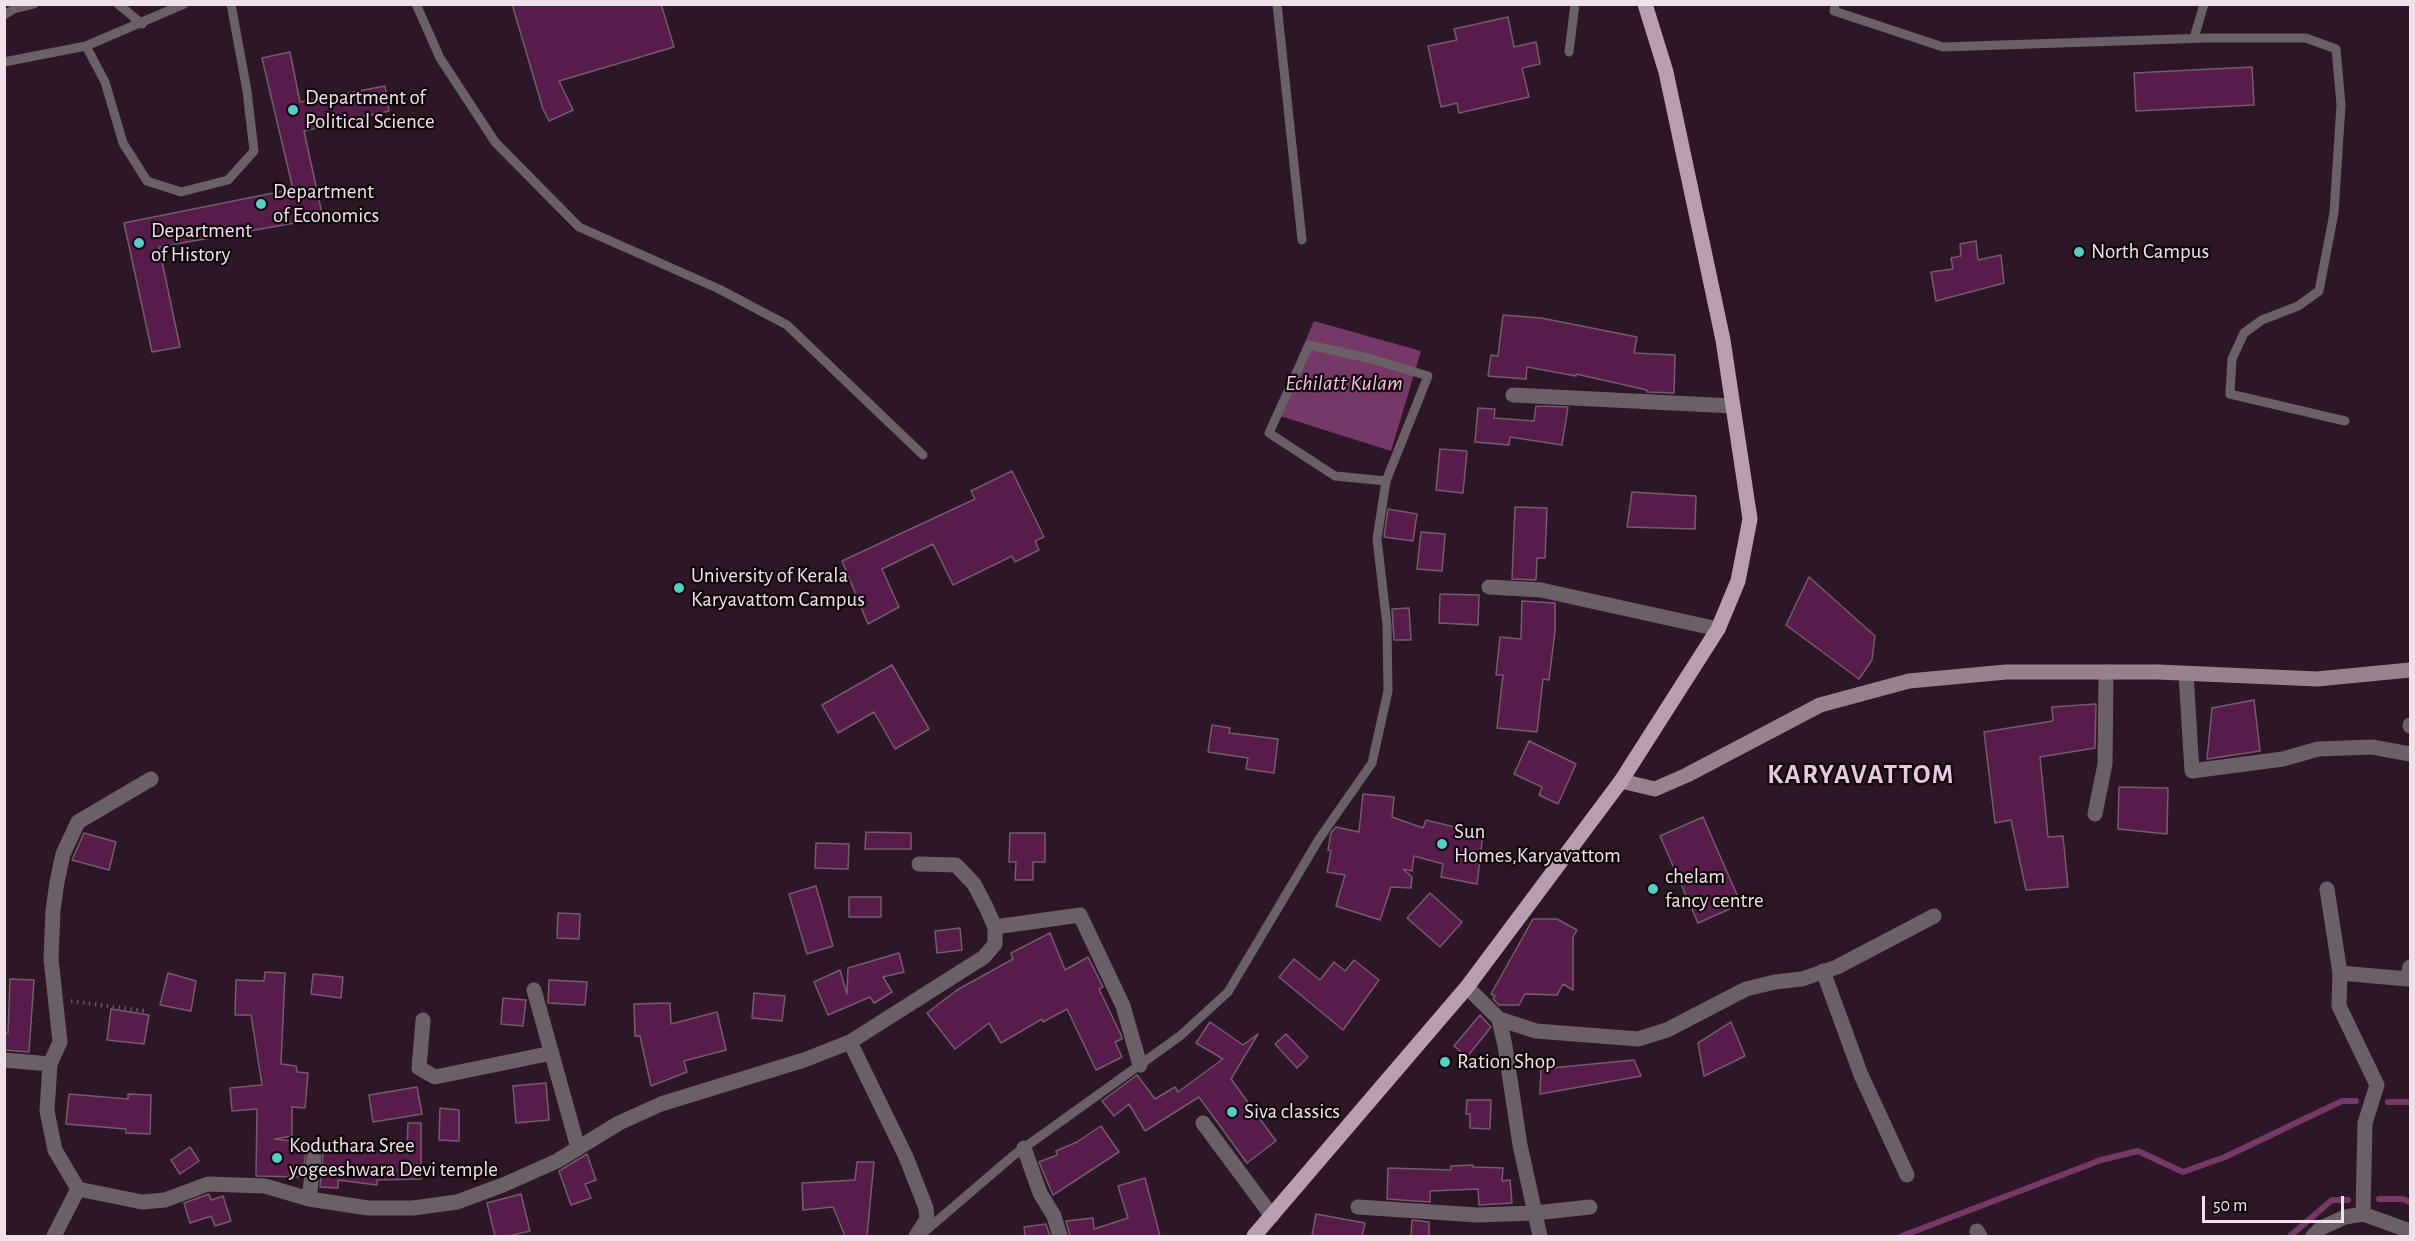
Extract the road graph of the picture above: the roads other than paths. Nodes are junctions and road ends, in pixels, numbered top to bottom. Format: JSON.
{"nodes":[{"id":1,"x":34,"y":4,"type":"edge"},
{"id":2,"x":118,"y":4,"type":"edge"},
{"id":3,"x":184,"y":4,"type":"edge"},
{"id":4,"x":231,"y":4,"type":"edge"},
{"id":5,"x":416,"y":4,"type":"edge"},
{"id":6,"x":1277,"y":4,"type":"edge"},
{"id":7,"x":1575,"y":4,"type":"edge"},
{"id":8,"x":1645,"y":4,"type":"edge"},
{"id":9,"x":1835,"y":4,"type":"edge"},
{"id":10,"x":2204,"y":4,"type":"edge"},
{"id":11,"x":4,"y":15,"type":"edge"},
{"id":12,"x":142,"y":24,"type":"junction"},
{"id":13,"x":2194,"y":38,"type":"junction"},
{"id":14,"x":87,"y":46,"type":"junction"},
{"id":15,"x":1569,"y":52,"type":"dead end"},
{"id":16,"x":4,"y":62,"type":"edge"},
{"id":17,"x":1302,"y":240,"type":"dead end"},
{"id":18,"x":1513,"y":395,"type":"dead end"},
{"id":19,"x":1733,"y":406,"type":"junction"},
{"id":20,"x":2345,"y":421,"type":"dead end"},
{"id":21,"x":923,"y":455,"type":"dead end"},
{"id":22,"x":1386,"y":481,"type":"junction"},
{"id":23,"x":1490,"y":587,"type":"dead end"},
{"id":24,"x":1718,"y":629,"type":"junction"},
{"id":25,"x":2410,"y":670,"type":"edge"},
{"id":26,"x":2106,"y":672,"type":"junction"},
{"id":27,"x":2186,"y":674,"type":"junction"},
{"id":28,"x":2410,"y":754,"type":"edge"},
{"id":29,"x":151,"y":779,"type":"dead end"},
{"id":30,"x":1621,"y":781,"type":"junction"},
{"id":31,"x":2096,"y":814,"type":"dead end"},
{"id":32,"x":920,"y":864,"type":"dead end"},
{"id":33,"x":2328,"y":889,"type":"dead end"},
{"id":34,"x":1934,"y":916,"type":"dead end"},
{"id":35,"x":995,"y":927,"type":"junction"},
{"id":36,"x":2410,"y":967,"type":"edge"},
{"id":37,"x":1823,"y":971,"type":"junction"},
{"id":38,"x":2340,"y":973,"type":"junction"},
{"id":39,"x":1467,"y":987,"type":"junction"},
{"id":40,"x":534,"y":990,"type":"dead end"},
{"id":41,"x":1498,"y":1019,"type":"junction"},
{"id":42,"x":423,"y":1020,"type":"dead end"},
{"id":43,"x":850,"y":1042,"type":"junction"},
{"id":44,"x":552,"y":1053,"type":"junction"},
{"id":45,"x":4,"y":1060,"type":"edge"},
{"id":46,"x":50,"y":1064,"type":"junction"},
{"id":47,"x":1140,"y":1065,"type":"junction"},
{"id":48,"x":1203,"y":1123,"type":"dead end"},
{"id":49,"x":578,"y":1148,"type":"junction"},
{"id":50,"x":1024,"y":1148,"type":"junction"},
{"id":51,"x":314,"y":1158,"type":"dead end"},
{"id":52,"x":1907,"y":1175,"type":"dead end"},
{"id":53,"x":78,"y":1189,"type":"junction"},
{"id":54,"x":309,"y":1199,"type":"junction"},
{"id":55,"x":1358,"y":1207,"type":"dead end"},
{"id":56,"x":1590,"y":1207,"type":"dead end"},
{"id":57,"x":1535,"y":1213,"type":"junction"},
{"id":58,"x":2363,"y":1214,"type":"junction"},
{"id":59,"x":1272,"y":1216,"type":"junction"},
{"id":60,"x":2410,"y":1231,"type":"edge"},
{"id":61,"x":54,"y":1236,"type":"edge"},
{"id":62,"x":917,"y":1236,"type":"edge"},
{"id":63,"x":1060,"y":1236,"type":"edge"},
{"id":64,"x":1254,"y":1236,"type":"edge"},
{"id":65,"x":1540,"y":1236,"type":"edge"},
{"id":66,"x":2313,"y":1236,"type":"edge"}],
"edges":[{"from":1,"to":11,"type":"lane"},
{"from":2,"to":12,"type":"lane"},
{"from":3,"to":12,"type":"lane"},
{"from":4,"to":14,"type":"lane"},
{"from":5,"to":21,"type":"lane"},
{"from":6,"to":17,"type":"lane"},
{"from":7,"to":15,"type":"lane"},
{"from":8,"to":19,"type":"main road"},
{"from":9,"to":13,"type":"lane"},
{"from":10,"to":13,"type":"lane"},
{"from":12,"to":14,"type":"lane"},
{"from":13,"to":20,"type":"lane"},
{"from":14,"to":16,"type":"lane"},
{"from":18,"to":19,"type":"street"},
{"from":19,"to":24,"type":"main road"},
{"from":22,"to":22,"type":"lane"},
{"from":22,"to":47,"type":"lane"},
{"from":23,"to":24,"type":"street"},
{"from":24,"to":30,"type":"main road"},
{"from":25,"to":27,"type":"main road"},
{"from":26,"to":27,"type":"main road"},
{"from":26,"to":30,"type":"main road"},
{"from":26,"to":31,"type":"street"},
{"from":27,"to":28,"type":"street"},
{"from":29,"to":46,"type":"street"},
{"from":30,"to":39,"type":"main road"},
{"from":32,"to":35,"type":"street"},
{"from":33,"to":38,"type":"street"},
{"from":34,"to":37,"type":"street"},
{"from":35,"to":43,"type":"street"},
{"from":35,"to":47,"type":"street"},
{"from":36,"to":38,"type":"street"},
{"from":37,"to":41,"type":"street"},
{"from":37,"to":52,"type":"street"},
{"from":38,"to":58,"type":"street"},
{"from":39,"to":41,"type":"street"},
{"from":39,"to":59,"type":"main road"},
{"from":40,"to":44,"type":"street"},
{"from":41,"to":57,"type":"street"},
{"from":42,"to":44,"type":"street"},
{"from":43,"to":49,"type":"street"},
{"from":43,"to":62,"type":"street"},
{"from":44,"to":49,"type":"street"},
{"from":45,"to":46,"type":"street"},
{"from":46,"to":53,"type":"street"},
{"from":47,"to":50,"type":"lane"},
{"from":48,"to":59,"type":"street"},
{"from":49,"to":54,"type":"street"},
{"from":50,"to":62,"type":"lane"},
{"from":50,"to":63,"type":"street"},
{"from":51,"to":54,"type":"street"},
{"from":53,"to":54,"type":"street"},
{"from":53,"to":61,"type":"street"},
{"from":55,"to":57,"type":"street"},
{"from":56,"to":57,"type":"street"},
{"from":57,"to":65,"type":"street"},
{"from":58,"to":60,"type":"street"},
{"from":58,"to":66,"type":"street"},
{"from":59,"to":64,"type":"main road"}]}
